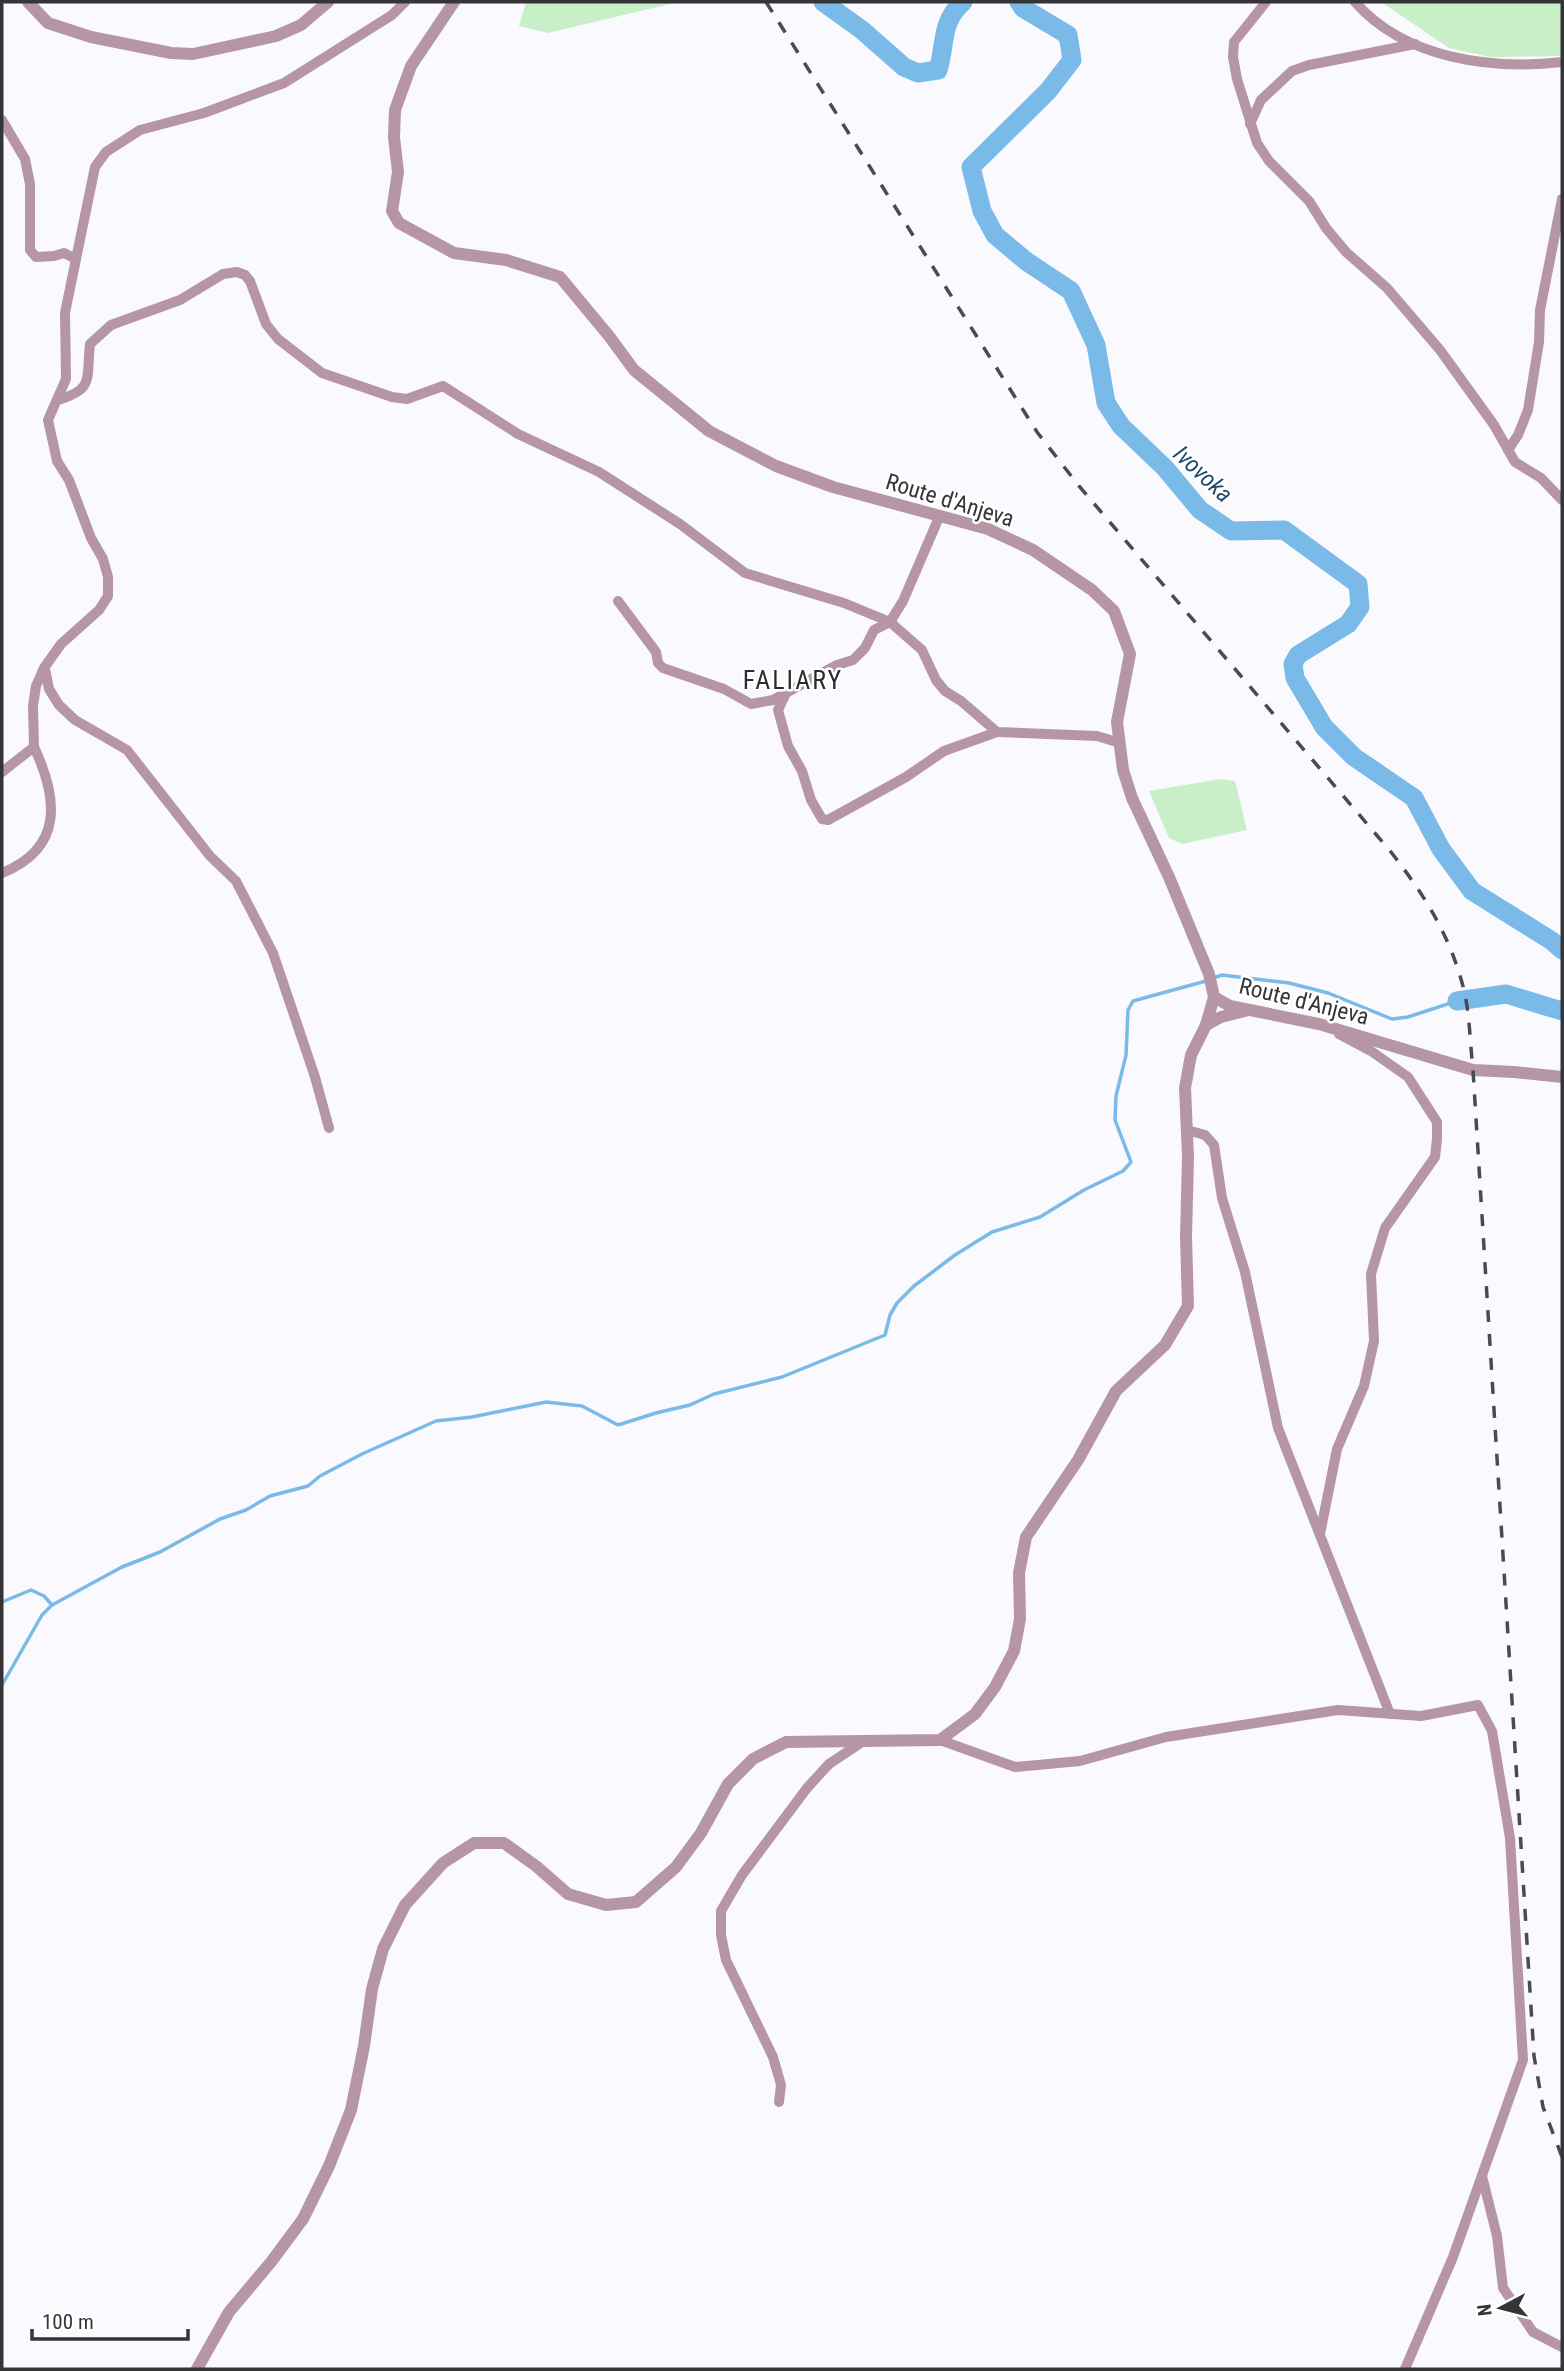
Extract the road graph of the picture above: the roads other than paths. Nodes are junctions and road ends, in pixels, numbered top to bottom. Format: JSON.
{"nodes":[{"id":1,"x":28,"y":2,"type":"edge"},
{"id":2,"x":328,"y":2,"type":"edge"},
{"id":3,"x":405,"y":2,"type":"edge"},
{"id":4,"x":454,"y":2,"type":"edge"},
{"id":5,"x":1266,"y":2,"type":"edge"},
{"id":6,"x":1355,"y":2,"type":"edge"},
{"id":7,"x":1416,"y":44,"type":"junction"},
{"id":8,"x":1562,"y":62,"type":"edge"},
{"id":9,"x":2,"y":120,"type":"edge"},
{"id":10,"x":1250,"y":124,"type":"junction"},
{"id":11,"x":1562,"y":199,"type":"edge"},
{"id":12,"x":76,"y":259,"type":"junction"},
{"id":13,"x":58,"y":400,"type":"junction"},
{"id":14,"x":1508,"y":450,"type":"junction"},
{"id":15,"x":1562,"y":500,"type":"edge"},
{"id":16,"x":940,"y":515,"type":"junction"},
{"id":17,"x":618,"y":601,"type":"dead end"},
{"id":18,"x":890,"y":622,"type":"junction"},
{"id":19,"x":44,"y":668,"type":"junction"},
{"id":20,"x":786,"y":693,"type":"junction"},
{"id":21,"x":997,"y":732,"type":"junction"},
{"id":22,"x":1120,"y":743,"type":"junction"},
{"id":23,"x":34,"y":747,"type":"junction"},
{"id":24,"x":2,"y":772,"type":"edge"},
{"id":25,"x":2,"y":873,"type":"edge"},
{"id":26,"x":1214,"y":994,"type":"junction"},
{"id":27,"x":1248,"y":1011,"type":"junction"},
{"id":28,"x":1319,"y":1024,"type":"junction"},
{"id":29,"x":1206,"y":1025,"type":"junction"},
{"id":30,"x":1562,"y":1077,"type":"edge"},
{"id":31,"x":330,"y":1128,"type":"dead end"},
{"id":32,"x":1187,"y":1129,"type":"junction"},
{"id":33,"x":1320,"y":1534,"type":"junction"},
{"id":34,"x":1391,"y":1714,"type":"junction"},
{"id":35,"x":866,"y":1740,"type":"junction"},
{"id":36,"x":940,"y":1740,"type":"junction"},
{"id":37,"x":779,"y":2102,"type":"dead end"},
{"id":38,"x":1482,"y":2176,"type":"junction"},
{"id":39,"x":1562,"y":2347,"type":"edge"},
{"id":40,"x":197,"y":2369,"type":"edge"},
{"id":41,"x":1405,"y":2369,"type":"edge"}],
"edges":[{"from":1,"to":2,"type":"street"},
{"from":3,"to":12,"type":"street"},
{"from":4,"to":16,"type":"street","name":"Route d'Anjeva"},
{"from":5,"to":10,"type":"street"},
{"from":6,"to":7,"type":"street"},
{"from":7,"to":8,"type":"street"},
{"from":7,"to":10,"type":"street"},
{"from":9,"to":12,"type":"street"},
{"from":10,"to":14,"type":"street"},
{"from":11,"to":14,"type":"street"},
{"from":12,"to":13,"type":"street"},
{"from":13,"to":18,"type":"street"},
{"from":13,"to":19,"type":"street"},
{"from":14,"to":15,"type":"street"},
{"from":16,"to":18,"type":"street"},
{"from":16,"to":22,"type":"street","name":"Route d'Anjeva"},
{"from":17,"to":20,"type":"street"},
{"from":18,"to":20,"type":"street"},
{"from":18,"to":21,"type":"street"},
{"from":19,"to":23,"type":"street"},
{"from":19,"to":31,"type":"street"},
{"from":20,"to":21,"type":"street"},
{"from":21,"to":22,"type":"street"},
{"from":22,"to":26,"type":"street","name":"Route d'Anjeva"},
{"from":23,"to":24,"type":"street"},
{"from":23,"to":25,"type":"street"},
{"from":26,"to":27,"type":"street","name":"Route d'Anjeva"},
{"from":26,"to":29,"type":"street"},
{"from":27,"to":28,"type":"street","name":"Route d'Anjeva"},
{"from":27,"to":29,"type":"street"},
{"from":28,"to":30,"type":"street","name":"Route d'Anjeva"},
{"from":28,"to":33,"type":"street"},
{"from":29,"to":32,"type":"street"},
{"from":32,"to":33,"type":"street"},
{"from":32,"to":36,"type":"street"},
{"from":33,"to":34,"type":"street"},
{"from":34,"to":36,"type":"street"},
{"from":34,"to":38,"type":"street"},
{"from":35,"to":36,"type":"street"},
{"from":35,"to":37,"type":"street"},
{"from":35,"to":40,"type":"street"},
{"from":38,"to":39,"type":"street"},
{"from":38,"to":41,"type":"street"}]}
